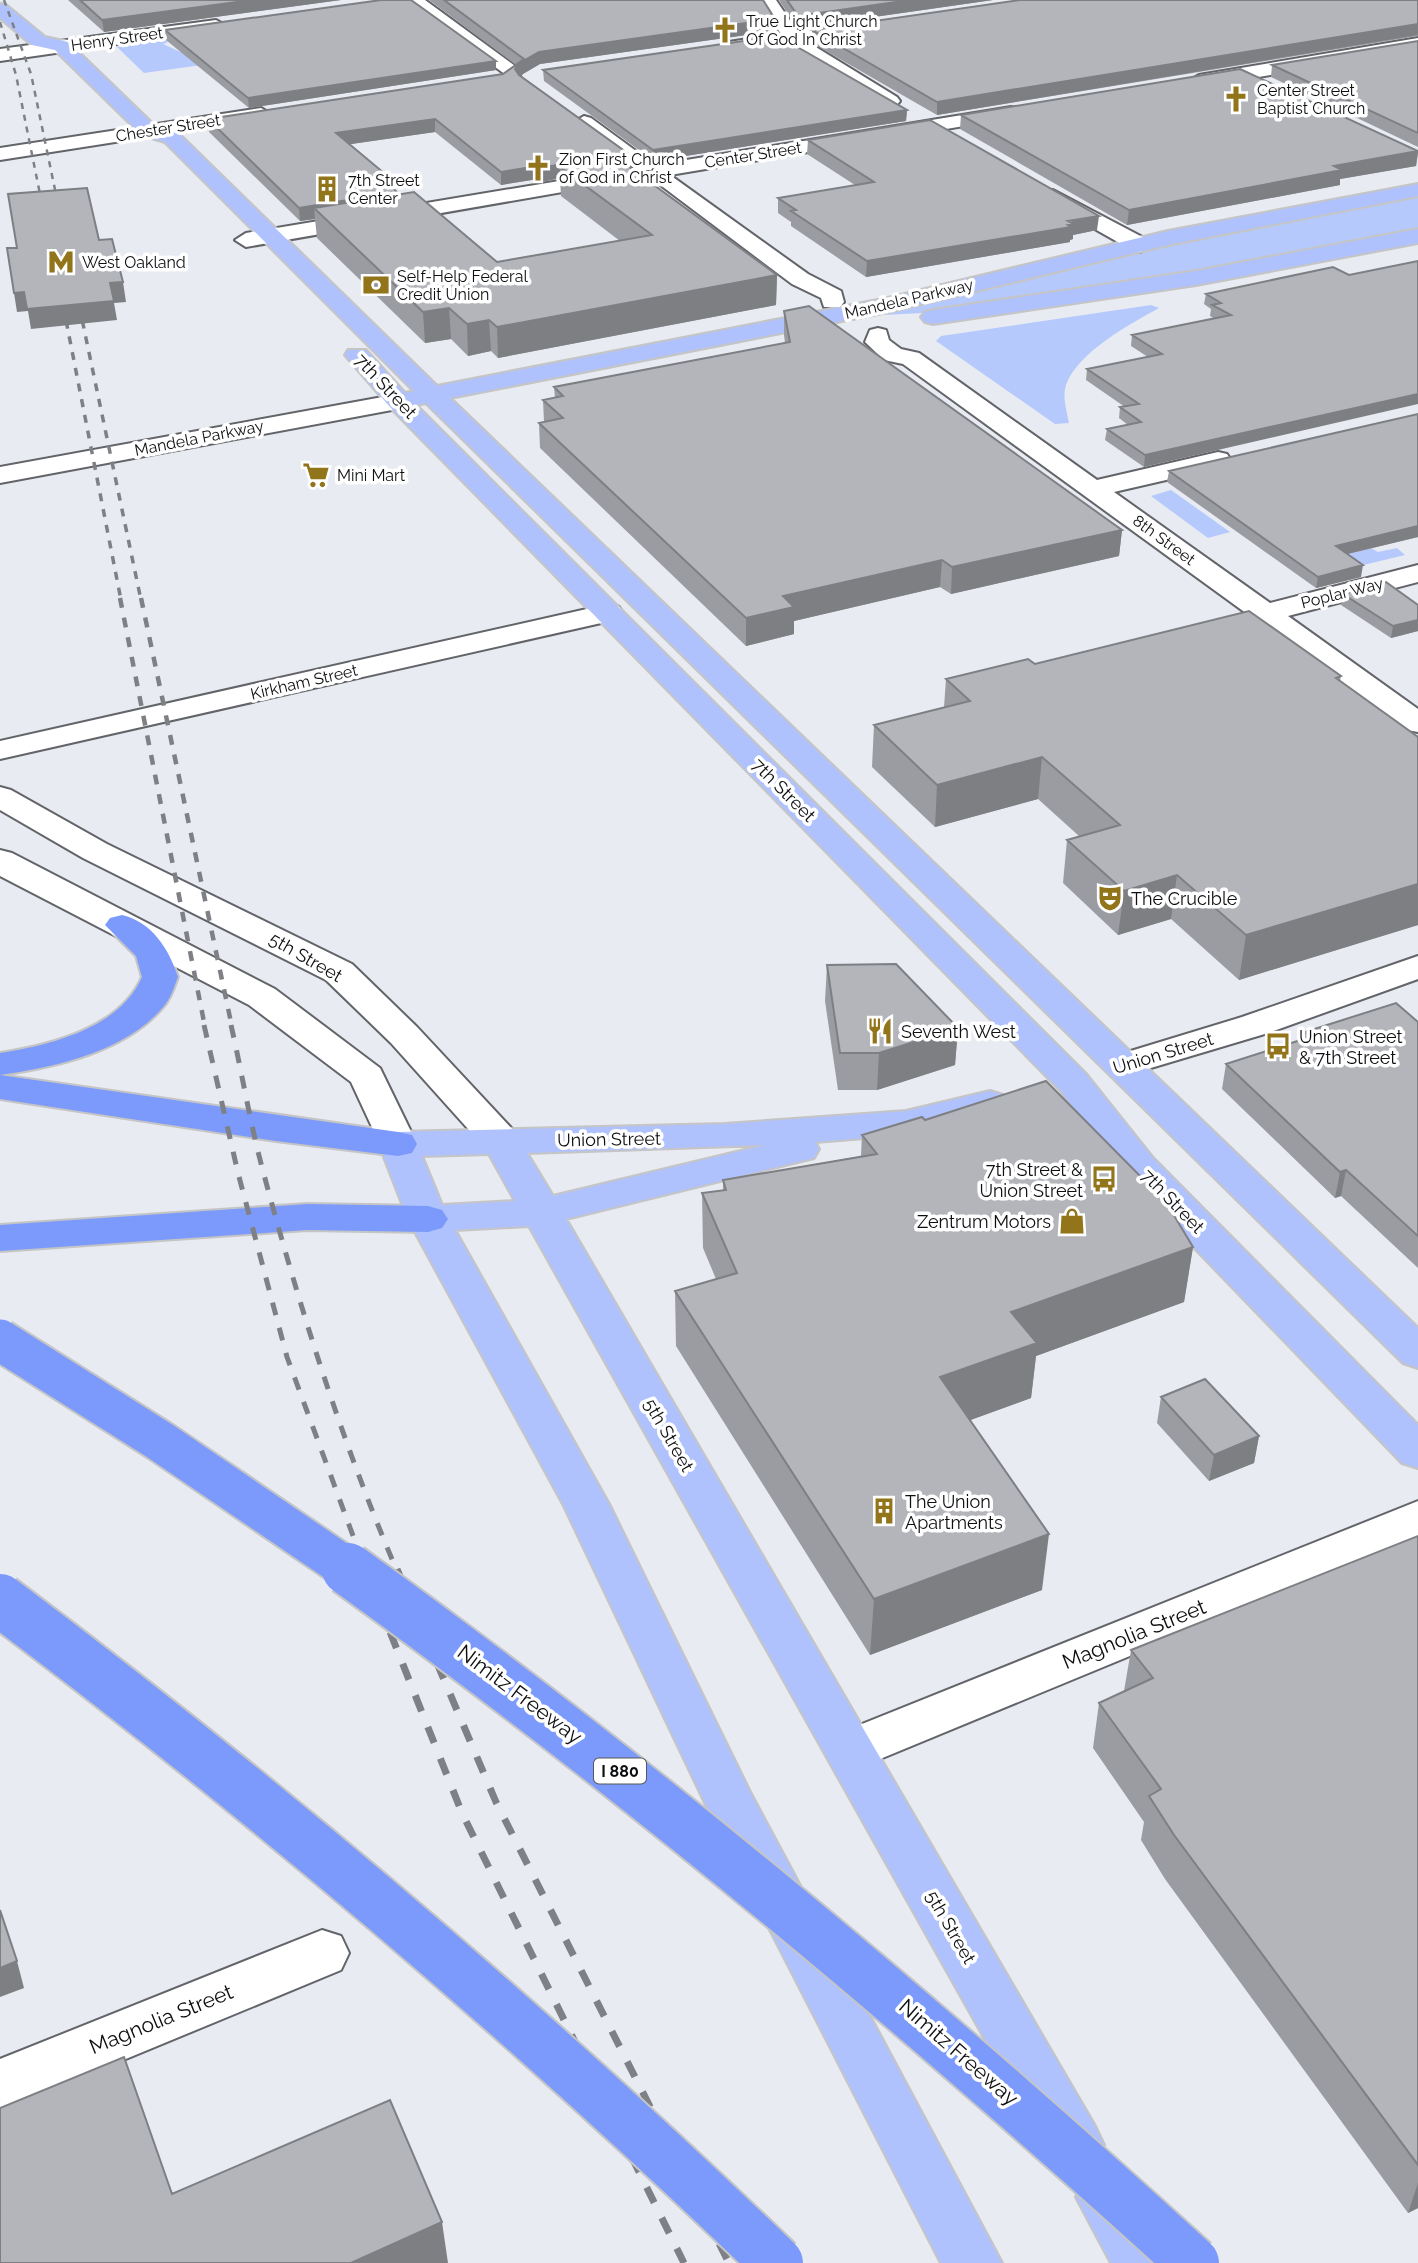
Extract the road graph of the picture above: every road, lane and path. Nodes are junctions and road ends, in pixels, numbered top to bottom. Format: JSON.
{"nodes":[{"id":1,"x":413,"y":0,"type":"edge"},
{"id":2,"x":767,"y":0,"type":"edge"},
{"id":3,"x":0,"y":9,"type":"edge"},
{"id":4,"x":235,"y":22,"type":"edge"},
{"id":5,"x":54,"y":23,"type":"dead end"},
{"id":6,"x":886,"y":24,"type":"edge"},
{"id":7,"x":791,"y":38,"type":"junction"},
{"id":8,"x":61,"y":46,"type":"junction"},
{"id":9,"x":1413,"y":48,"type":"edge"},
{"id":10,"x":711,"y":49,"type":"edge"},
{"id":11,"x":0,"y":55,"type":"edge"},
{"id":12,"x":1243,"y":74,"type":"junction"},
{"id":13,"x":514,"y":76,"type":"edge"},
{"id":14,"x":1181,"y":84,"type":"edge"},
{"id":15,"x":1268,"y":86,"type":"edge"},
{"id":16,"x":567,"y":110,"type":"edge"},
{"id":17,"x":1025,"y":110,"type":"edge"},
{"id":18,"x":280,"y":111,"type":"edge"},
{"id":19,"x":932,"y":126,"type":"junction"},
{"id":20,"x":149,"y":131,"type":"junction"},
{"id":21,"x":956,"y":139,"type":"edge"},
{"id":22,"x":0,"y":154,"type":"edge"},
{"id":23,"x":652,"y":172,"type":"junction"},
{"id":24,"x":192,"y":185,"type":"dead end"},
{"id":25,"x":1038,"y":187,"type":"edge"},
{"id":26,"x":1418,"y":190,"type":"edge"},
{"id":27,"x":211,"y":204,"type":"dead end"},
{"id":28,"x":273,"y":236,"type":"junction"},
{"id":29,"x":1418,"y":236,"type":"edge"},
{"id":30,"x":246,"y":240,"type":"junction"},
{"id":31,"x":1140,"y":245,"type":"junction"},
{"id":32,"x":271,"y":266,"type":"dead end"},
{"id":33,"x":840,"y":308,"type":"junction"},
{"id":34,"x":874,"y":332,"type":"junction"},
{"id":35,"x":339,"y":335,"type":"dead end"},
{"id":36,"x":436,"y":399,"type":"junction"},
{"id":37,"x":399,"y":401,"type":"junction"},
{"id":38,"x":1246,"y":454,"type":"edge"},
{"id":39,"x":0,"y":475,"type":"edge"},
{"id":40,"x":1092,"y":488,"type":"junction"},
{"id":41,"x":1418,"y":573,"type":"edge"},
{"id":42,"x":609,"y":613,"type":"junction"},
{"id":43,"x":1265,"y":613,"type":"junction"},
{"id":44,"x":1418,"y":723,"type":"edge"},
{"id":45,"x":0,"y":750,"type":"edge"},
{"id":46,"x":0,"y":797,"type":"edge"},
{"id":47,"x":0,"y":860,"type":"edge"},
{"id":48,"x":122,"y":925,"type":"junction"},
{"id":49,"x":1418,"y":967,"type":"edge"},
{"id":50,"x":0,"y":1064,"type":"edge"},
{"id":51,"x":1124,"y":1065,"type":"junction"},
{"id":52,"x":1073,"y":1082,"type":"junction"},
{"id":53,"x":0,"y":1087,"type":"edge"},
{"id":54,"x":904,"y":1124,"type":"junction"},
{"id":55,"x":501,"y":1141,"type":"junction"},
{"id":56,"x":398,"y":1144,"type":"junction"},
{"id":57,"x":541,"y":1212,"type":"junction"},
{"id":58,"x":428,"y":1219,"type":"junction"},
{"id":59,"x":0,"y":1238,"type":"edge"},
{"id":60,"x":0,"y":1340,"type":"edge"},
{"id":61,"x":1418,"y":1353,"type":"edge"},
{"id":62,"x":1418,"y":1452,"type":"edge"},
{"id":63,"x":1418,"y":1518,"type":"edge"},
{"id":64,"x":0,"y":1600,"type":"edge"},
{"id":65,"x":850,"y":1750,"type":"junction"},
{"id":66,"x":322,"y":1953,"type":"dead end"},
{"id":67,"x":0,"y":2085,"type":"edge"},
{"id":68,"x":778,"y":2263,"type":"edge"},
{"id":69,"x":972,"y":2263,"type":"edge"},
{"id":70,"x":1143,"y":2263,"type":"edge"},
{"id":71,"x":1193,"y":2263,"type":"edge"}],
"edges":[{"from":1,"to":13,"type":"street"},
{"from":2,"to":7,"type":"street"},
{"from":3,"to":8,"type":"main road","name":"7th Street"},
{"from":4,"to":8,"type":"street","name":"Henry Street"},
{"from":5,"to":8,"type":"main road","name":"7th Street"},
{"from":6,"to":7,"type":"street"},
{"from":7,"to":10,"type":"street"},
{"from":7,"to":19,"type":"street"},
{"from":8,"to":11,"type":"street","name":"Henry Street"},
{"from":8,"to":20,"type":"main road","name":"7th Street"},
{"from":9,"to":12,"type":"street"},
{"from":12,"to":14,"type":"street"},
{"from":12,"to":15,"type":"street"},
{"from":16,"to":23,"type":"street","name":"8th Street"},
{"from":17,"to":19,"type":"street","name":"Center Street"},
{"from":18,"to":20,"type":"street","name":"Chester Street"},
{"from":19,"to":21,"type":"street"},
{"from":19,"to":23,"type":"street","name":"Center Street"},
{"from":20,"to":22,"type":"street","name":"Chester Street"},
{"from":20,"to":24,"type":"main road","name":"7th Street"},
{"from":20,"to":28,"type":"main road","name":"7th Street"},
{"from":23,"to":28,"type":"street","name":"Center Street"},
{"from":23,"to":33,"type":"street","name":"8th Street"},
{"from":25,"to":31,"type":"street"},
{"from":26,"to":31,"type":"main road","name":"Mandela Parkway"},
{"from":27,"to":30,"type":"main road"},
{"from":28,"to":30,"type":"street","name":"Center Street"},
{"from":28,"to":36,"type":"main road","name":"7th Street"},
{"from":29,"to":34,"type":"main road","name":"Mandela Parkway"},
{"from":30,"to":32,"type":"main road"},
{"from":31,"to":33,"type":"main road","name":"Mandela Parkway"},
{"from":33,"to":34,"type":"street","name":"8th Street"},
{"from":33,"to":36,"type":"main road","name":"Mandela Parkway"},
{"from":34,"to":36,"type":"main road","name":"Mandela Parkway"},
{"from":34,"to":40,"type":"street","name":"8th Street"},
{"from":35,"to":37,"type":"main road","name":"7th Street"},
{"from":36,"to":37,"type":"main road","name":"Mandela Parkway"},
{"from":36,"to":51,"type":"main road","name":"7th Street"},
{"from":37,"to":39,"type":"street","name":"Mandela Parkway"},
{"from":37,"to":42,"type":"main road","name":"7th Street"},
{"from":38,"to":40,"type":"street"},
{"from":40,"to":43,"type":"street","name":"8th Street"},
{"from":41,"to":43,"type":"street","name":"Poplar Way"},
{"from":42,"to":45,"type":"street","name":"Kirkham Street"},
{"from":42,"to":52,"type":"main road","name":"7th Street"},
{"from":43,"to":44,"type":"street","name":"8th Street"},
{"from":46,"to":55,"type":"street","name":"5th Street"},
{"from":47,"to":48,"type":"street"},
{"from":48,"to":50,"type":"highway"},
{"from":48,"to":56,"type":"street"},
{"from":49,"to":51,"type":"street","name":"Union Street"},
{"from":51,"to":52,"type":"main road","name":"Union Street"},
{"from":51,"to":61,"type":"main road","name":"7th Street"},
{"from":52,"to":54,"type":"main road","name":"Union Street"},
{"from":52,"to":62,"type":"main road","name":"7th Street"},
{"from":53,"to":56,"type":"highway"},
{"from":54,"to":55,"type":"main road","name":"Union Street"},
{"from":54,"to":57,"type":"main road","name":"Union Street"},
{"from":55,"to":56,"type":"main road","name":"Union Street"},
{"from":55,"to":57,"type":"main road","name":"5th Street"},
{"from":56,"to":58,"type":"main road"},
{"from":57,"to":58,"type":"main road","name":"Union Street"},
{"from":57,"to":65,"type":"main road","name":"5th Street"},
{"from":58,"to":59,"type":"highway"},
{"from":58,"to":69,"type":"main road"},
{"from":60,"to":71,"type":"highway","name":"Nimitz Freeway","number":"I 880","bridge":true},
{"from":63,"to":65,"type":"street","name":"Magnolia Street"},
{"from":64,"to":68,"type":"highway","bridge":true},
{"from":65,"to":70,"type":"main road","name":"5th Street"},
{"from":66,"to":67,"type":"street","name":"Magnolia Street"}]}
